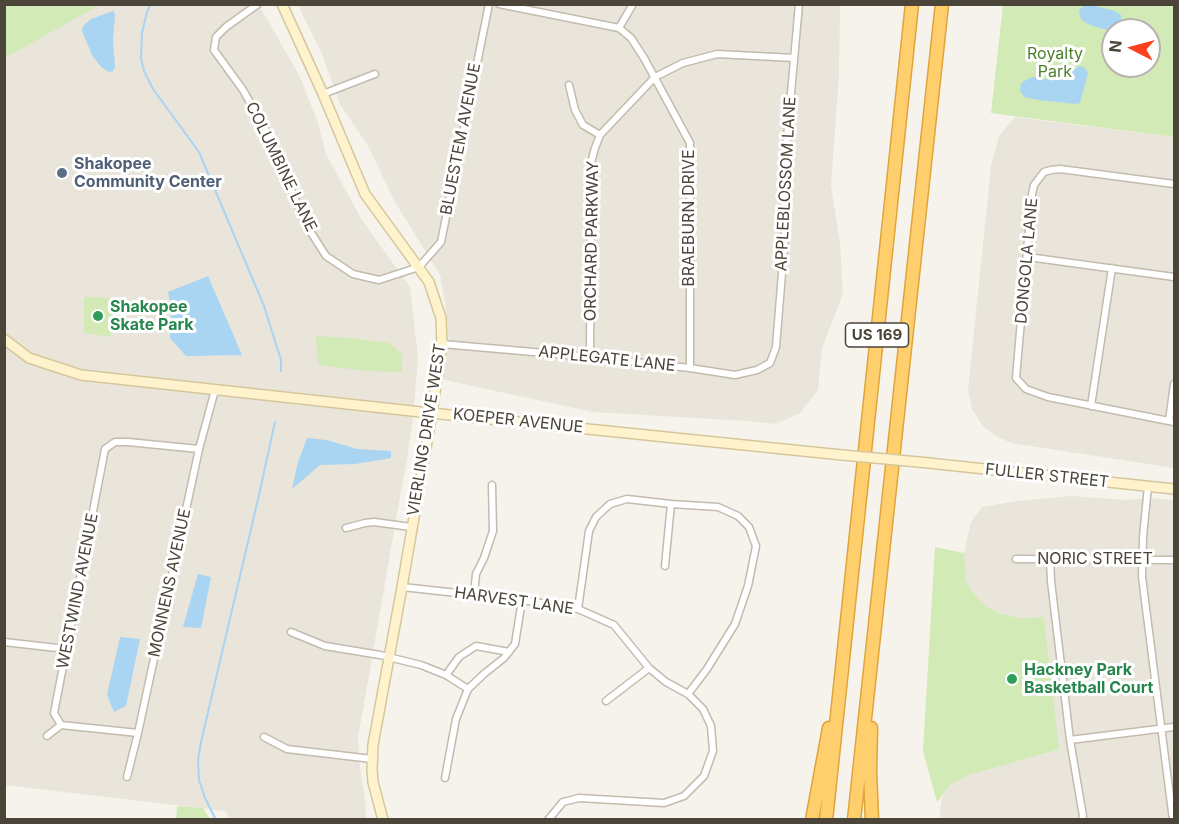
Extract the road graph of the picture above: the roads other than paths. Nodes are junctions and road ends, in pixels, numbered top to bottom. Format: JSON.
{"nodes":[{"id":1,"x":258,"y":4,"type":"edge"},
{"id":2,"x":282,"y":4,"type":"edge"},
{"id":3,"x":489,"y":4,"type":"edge"},
{"id":4,"x":500,"y":4,"type":"edge"},
{"id":5,"x":633,"y":4,"type":"edge"},
{"id":6,"x":799,"y":4,"type":"edge"},
{"id":7,"x":912,"y":4,"type":"edge"},
{"id":8,"x":942,"y":4,"type":"edge"},
{"id":9,"x":619,"y":28,"type":"junction"},
{"id":10,"x":794,"y":58,"type":"junction"},
{"id":11,"x":375,"y":74,"type":"dead end"},
{"id":12,"x":655,"y":76,"type":"junction"},
{"id":13,"x":569,"y":84,"type":"dead end"},
{"id":14,"x":324,"y":94,"type":"junction"},
{"id":15,"x":600,"y":135,"type":"junction"},
{"id":16,"x":1174,"y":184,"type":"edge"},
{"id":17,"x":1028,"y":257,"type":"junction"},
{"id":18,"x":419,"y":267,"type":"junction"},
{"id":19,"x":1112,"y":268,"type":"junction"},
{"id":20,"x":1174,"y":277,"type":"edge"},
{"id":21,"x":4,"y":339,"type":"edge"},
{"id":22,"x":442,"y":344,"type":"junction"},
{"id":23,"x":590,"y":357,"type":"junction"},
{"id":24,"x":770,"y":363,"type":"joint"},
{"id":25,"x":690,"y":368,"type":"junction"},
{"id":26,"x":1174,"y":384,"type":"edge"},
{"id":27,"x":215,"y":390,"type":"junction"},
{"id":28,"x":1090,"y":406,"type":"junction"},
{"id":29,"x":432,"y":412,"type":"junction"},
{"id":30,"x":1172,"y":421,"type":"edge"},
{"id":31,"x":199,"y":449,"type":"junction"},
{"id":32,"x":919,"y":462,"type":"joint"},
{"id":33,"x":492,"y":485,"type":"dead end"},
{"id":34,"x":1148,"y":486,"type":"junction"},
{"id":35,"x":1174,"y":489,"type":"edge"},
{"id":36,"x":671,"y":504,"type":"junction"},
{"id":37,"x":411,"y":527,"type":"junction"},
{"id":38,"x":346,"y":528,"type":"dead end"},
{"id":39,"x":1016,"y":559,"type":"dead end"},
{"id":40,"x":1050,"y":559,"type":"junction"},
{"id":41,"x":1142,"y":559,"type":"junction"},
{"id":42,"x":1174,"y":560,"type":"edge"},
{"id":43,"x":665,"y":566,"type":"dead end"},
{"id":44,"x":402,"y":587,"type":"junction"},
{"id":45,"x":474,"y":595,"type":"junction"},
{"id":46,"x":522,"y":600,"type":"junction"},
{"id":47,"x":578,"y":609,"type":"junction"},
{"id":48,"x":291,"y":632,"type":"dead end"},
{"id":49,"x":4,"y":642,"type":"edge"},
{"id":50,"x":66,"y":649,"type":"junction"},
{"id":51,"x":509,"y":652,"type":"junction"},
{"id":52,"x":389,"y":657,"type":"junction"},
{"id":53,"x":871,"y":662,"type":"junction"},
{"id":54,"x":843,"y":665,"type":"junction"},
{"id":55,"x":649,"y":668,"type":"junction"},
{"id":56,"x":446,"y":675,"type":"junction"},
{"id":57,"x":468,"y":689,"type":"junction"},
{"id":58,"x":688,"y":694,"type":"junction"},
{"id":59,"x":606,"y":701,"type":"dead end"},
{"id":60,"x":61,"y":725,"type":"junction"},
{"id":61,"x":1174,"y":728,"type":"edge"},
{"id":62,"x":1161,"y":729,"type":"junction"},
{"id":63,"x":138,"y":733,"type":"junction"},
{"id":64,"x":47,"y":736,"type":"dead end"},
{"id":65,"x":264,"y":737,"type":"dead end"},
{"id":66,"x":1070,"y":740,"type":"junction"},
{"id":67,"x":372,"y":759,"type":"junction"},
{"id":68,"x":127,"y":777,"type":"dead end"},
{"id":69,"x":445,"y":778,"type":"dead end"},
{"id":70,"x":383,"y":819,"type":"edge"},
{"id":71,"x":548,"y":819,"type":"edge"},
{"id":72,"x":812,"y":819,"type":"edge"},
{"id":73,"x":826,"y":819,"type":"edge"},
{"id":74,"x":854,"y":819,"type":"edge"},
{"id":75,"x":872,"y":819,"type":"edge"},
{"id":76,"x":1082,"y":819,"type":"edge"},
{"id":77,"x":1173,"y":819,"type":"edge"}],
"edges":[{"from":1,"to":18,"type":"street","name":"COLUMBINE LANE"},
{"from":2,"to":14,"type":"street","name":"VIERLING DRIVE WEST"},
{"from":3,"to":18,"type":"street","name":"BLUESTEM AVENUE"},
{"from":4,"to":9,"type":"street"},
{"from":5,"to":9,"type":"street"},
{"from":6,"to":10,"type":"street","name":"APPLEBLOSSOM LANE"},
{"from":7,"to":54,"type":"highway","number":"US 169"},
{"from":8,"to":53,"type":"highway","number":"US 169"},
{"from":9,"to":12,"type":"street","name":"BRAEBURN DRIVE"},
{"from":10,"to":12,"type":"street","name":"ORCHARD PARKWAY"},
{"from":10,"to":24,"type":"street","name":"APPLEBLOSSOM LANE"},
{"from":11,"to":14,"type":"street"},
{"from":12,"to":15,"type":"street","name":"ORCHARD PARKWAY"},
{"from":12,"to":25,"type":"street","name":"BRAEBURN DRIVE"},
{"from":13,"to":15,"type":"street"},
{"from":14,"to":18,"type":"street","name":"VIERLING DRIVE WEST"},
{"from":15,"to":23,"type":"street","name":"ORCHARD PARKWAY"},
{"from":16,"to":17,"type":"street","name":"DONGOLA LANE"},
{"from":17,"to":19,"type":"street"},
{"from":17,"to":28,"type":"street","name":"DONGOLA LANE"},
{"from":18,"to":22,"type":"street","name":"VIERLING DRIVE WEST"},
{"from":19,"to":20,"type":"street"},
{"from":19,"to":28,"type":"street"},
{"from":21,"to":27,"type":"street","name":"KOEPER AVENUE"},
{"from":22,"to":23,"type":"street","name":"APPLEGATE LANE"},
{"from":22,"to":29,"type":"street","name":"VIERLING DRIVE WEST"},
{"from":23,"to":25,"type":"street","name":"APPLEGATE LANE"},
{"from":24,"to":25,"type":"street","name":"APPLEGATE LANE"},
{"from":26,"to":30,"type":"street"},
{"from":27,"to":29,"type":"street","name":"KOEPER AVENUE"},
{"from":27,"to":31,"type":"street","name":"MONNENS AVENUE"},
{"from":28,"to":30,"type":"street"},
{"from":29,"to":32,"type":"street","name":"KOEPER AVENUE","bridge":true},
{"from":29,"to":37,"type":"street","name":"VIERLING DRIVE WEST"},
{"from":31,"to":50,"type":"street","name":"WESTWIND AVENUE"},
{"from":31,"to":63,"type":"street","name":"MONNENS AVENUE"},
{"from":32,"to":34,"type":"street","name":"FULLER STREET"},
{"from":33,"to":45,"type":"street"},
{"from":34,"to":35,"type":"street","name":"FULLER STREET"},
{"from":34,"to":41,"type":"street"},
{"from":36,"to":43,"type":"street"},
{"from":36,"to":47,"type":"street"},
{"from":36,"to":58,"type":"street"},
{"from":37,"to":38,"type":"street"},
{"from":37,"to":44,"type":"street","name":"VIERLING DRIVE WEST"},
{"from":39,"to":40,"type":"street","name":"NORIC STREET"},
{"from":40,"to":41,"type":"street","name":"NORIC STREET"},
{"from":40,"to":66,"type":"street"},
{"from":41,"to":42,"type":"street","name":"NORIC STREET"},
{"from":41,"to":62,"type":"street"},
{"from":44,"to":45,"type":"street","name":"HARVEST LANE"},
{"from":44,"to":52,"type":"street","name":"VIERLING DRIVE WEST"},
{"from":45,"to":46,"type":"street","name":"HARVEST LANE"},
{"from":46,"to":47,"type":"street","name":"HARVEST LANE"},
{"from":46,"to":51,"type":"street"},
{"from":47,"to":55,"type":"street","name":"HARVEST LANE"},
{"from":48,"to":52,"type":"street"},
{"from":49,"to":50,"type":"street"},
{"from":50,"to":60,"type":"street","name":"WESTWIND AVENUE"},
{"from":51,"to":56,"type":"street"},
{"from":51,"to":57,"type":"street"},
{"from":52,"to":56,"type":"street"},
{"from":52,"to":67,"type":"street","name":"VIERLING DRIVE WEST"},
{"from":53,"to":74,"type":"highway","number":"US 169"},
{"from":53,"to":75,"type":"highway"},
{"from":54,"to":72,"type":"highway"},
{"from":54,"to":73,"type":"highway","number":"US 169"},
{"from":55,"to":58,"type":"street","name":"HARVEST LANE"},
{"from":55,"to":59,"type":"street"},
{"from":56,"to":57,"type":"street"},
{"from":57,"to":69,"type":"street"},
{"from":58,"to":71,"type":"street","name":"HARVEST LANE"},
{"from":60,"to":63,"type":"street"},
{"from":60,"to":64,"type":"street"},
{"from":61,"to":62,"type":"street"},
{"from":62,"to":66,"type":"street"},
{"from":62,"to":77,"type":"street"},
{"from":63,"to":68,"type":"street","name":"MONNENS AVENUE"},
{"from":65,"to":67,"type":"street"},
{"from":66,"to":76,"type":"street"},
{"from":67,"to":70,"type":"street","name":"VIERLING DRIVE WEST"}]}
